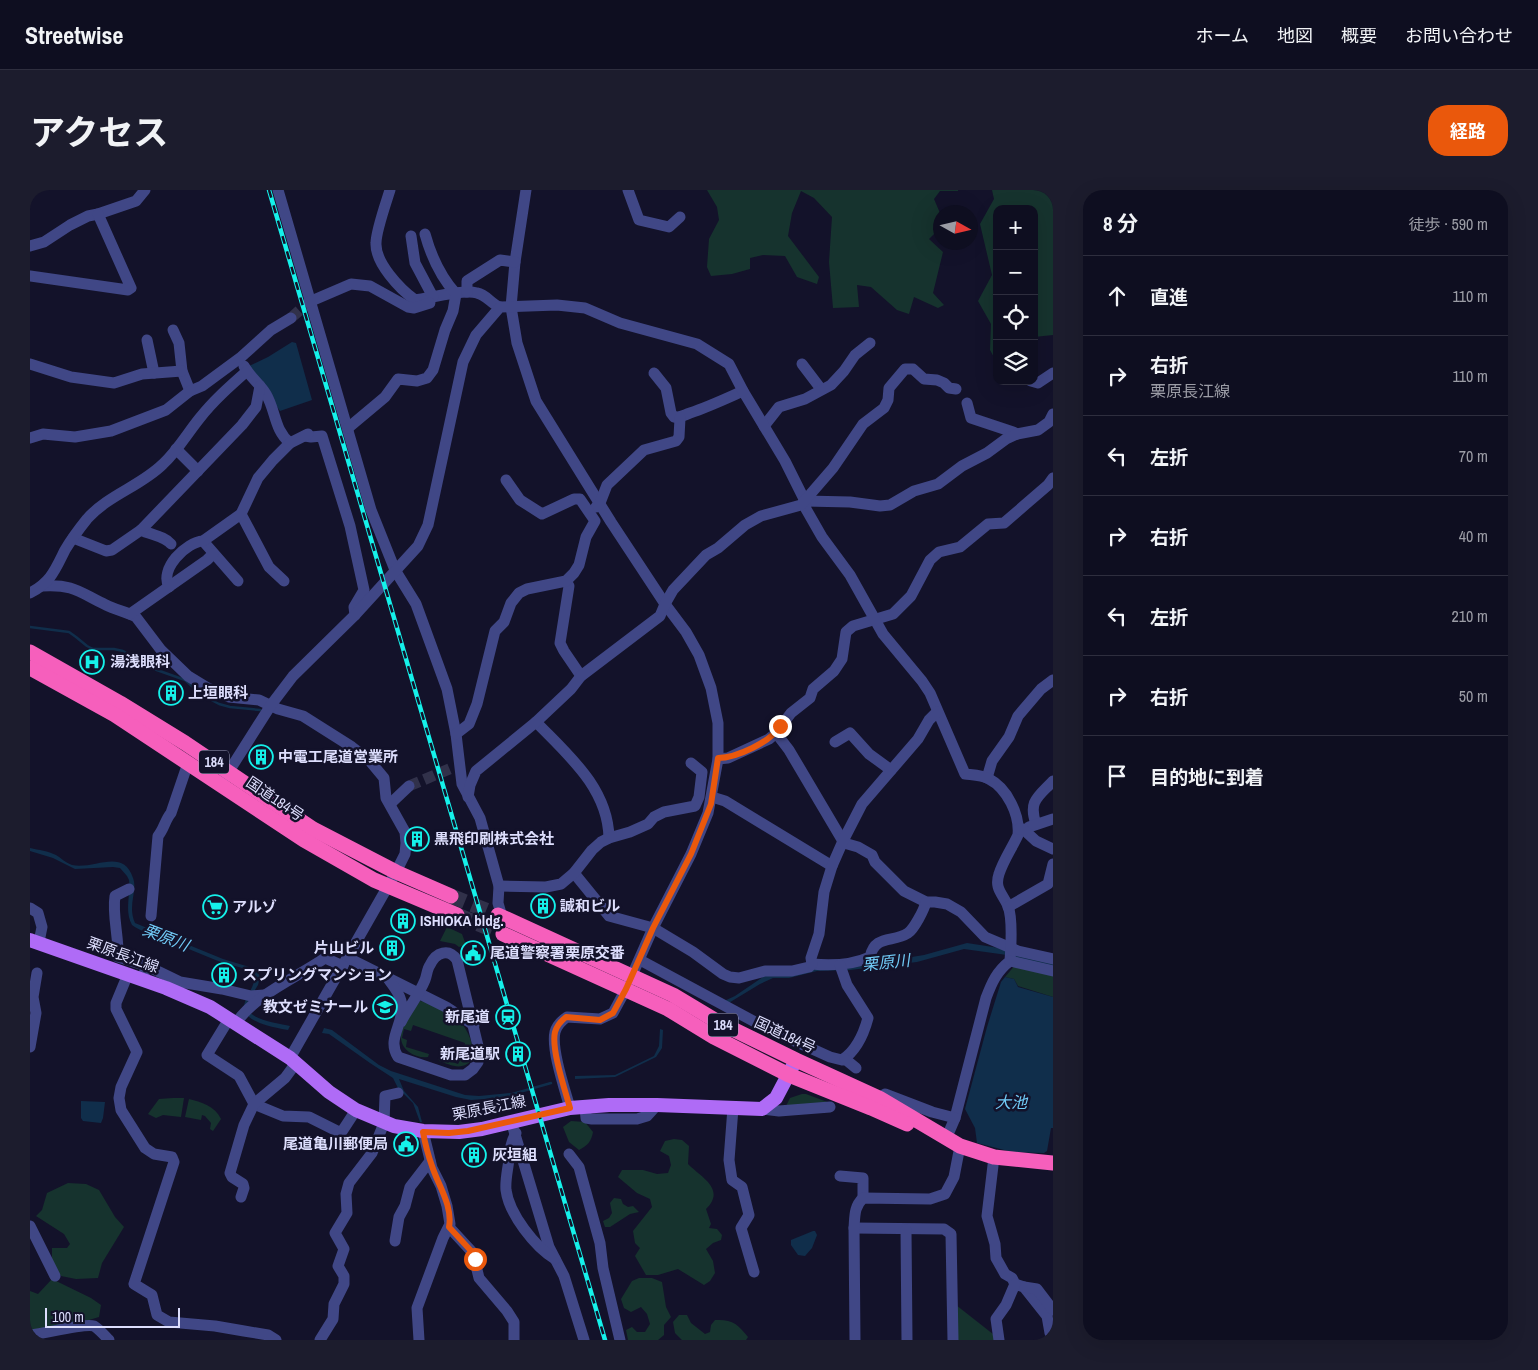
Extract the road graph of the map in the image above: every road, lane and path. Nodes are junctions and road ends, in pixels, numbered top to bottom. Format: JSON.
{"nodes":[{"id":1,"x":145,"y":190,"type":"edge"},
{"id":2,"x":278,"y":190,"type":"edge"},
{"id":3,"x":390,"y":190,"type":"edge"},
{"id":4,"x":526,"y":190,"type":"edge"},
{"id":5,"x":628,"y":190,"type":"edge"},
{"id":6,"x":98,"y":214,"type":"junction"},
{"id":7,"x":680,"y":217,"type":"dead end"},
{"id":8,"x":425,"y":234,"type":"dead end"},
{"id":9,"x":411,"y":236,"type":"dead end"},
{"id":10,"x":30,"y":246,"type":"edge"},
{"id":11,"x":515,"y":262,"type":"junction"},
{"id":12,"x":30,"y":276,"type":"edge"},
{"id":13,"x":462,"y":293,"type":"junction"},
{"id":14,"x":435,"y":297,"type":"junction"},
{"id":15,"x":309,"y":302,"type":"junction"},
{"id":16,"x":506,"y":307,"type":"junction"},
{"id":17,"x":291,"y":318,"type":"tunnel mouth"},
{"id":18,"x":173,"y":330,"type":"dead end"},
{"id":19,"x":147,"y":340,"type":"dead end"},
{"id":20,"x":870,"y":343,"type":"dead end"},
{"id":21,"x":240,"y":358,"type":"junction"},
{"id":22,"x":30,"y":364,"type":"edge"},
{"id":23,"x":802,"y":364,"type":"dead end"},
{"id":24,"x":182,"y":371,"type":"junction"},
{"id":25,"x":247,"y":371,"type":"junction"},
{"id":26,"x":1053,"y":372,"type":"edge"},
{"id":27,"x":154,"y":373,"type":"junction"},
{"id":28,"x":654,"y":373,"type":"dead end"},
{"id":29,"x":1038,"y":383,"type":"edge"},
{"id":30,"x":260,"y":386,"type":"junction"},
{"id":31,"x":821,"y":389,"type":"junction"},
{"id":32,"x":956,"y":389,"type":"dead end"},
{"id":33,"x":743,"y":391,"type":"junction"},
{"id":34,"x":190,"y":392,"type":"junction"},
{"id":35,"x":967,"y":403,"type":"dead end"},
{"id":36,"x":1053,"y":414,"type":"edge"},
{"id":37,"x":680,"y":418,"type":"junction"},
{"id":38,"x":764,"y":426,"type":"junction"},
{"id":39,"x":348,"y":428,"type":"junction"},
{"id":40,"x":1017,"y":434,"type":"junction"},
{"id":41,"x":30,"y":438,"type":"edge"},
{"id":42,"x":290,"y":443,"type":"junction"},
{"id":43,"x":176,"y":450,"type":"junction"},
{"id":44,"x":198,"y":471,"type":"junction"},
{"id":45,"x":1053,"y":478,"type":"edge"},
{"id":46,"x":506,"y":480,"type":"dead end"},
{"id":47,"x":805,"y":501,"type":"junction"},
{"id":48,"x":600,"y":503,"type":"junction"},
{"id":49,"x":590,"y":513,"type":"junction"},
{"id":50,"x":241,"y":514,"type":"junction"},
{"id":51,"x":141,"y":530,"type":"junction"},
{"id":52,"x":73,"y":538,"type":"junction"},
{"id":53,"x":203,"y":540,"type":"junction"},
{"id":54,"x":170,"y":544,"type":"dead end"},
{"id":55,"x":213,"y":554,"type":"junction"},
{"id":56,"x":396,"y":570,"type":"junction"},
{"id":57,"x":238,"y":581,"type":"dead end"},
{"id":58,"x":566,"y":581,"type":"junction"},
{"id":59,"x":284,"y":582,"type":"dead end"},
{"id":60,"x":42,"y":586,"type":"junction"},
{"id":61,"x":169,"y":586,"type":"junction"},
{"id":62,"x":30,"y":593,"type":"edge"},
{"id":63,"x":665,"y":604,"type":"junction"},
{"id":64,"x":130,"y":614,"type":"junction"},
{"id":65,"x":355,"y":615,"type":"junction"},
{"id":66,"x":875,"y":621,"type":"junction"},
{"id":67,"x":30,"y":652,"type":"edge"},
{"id":68,"x":30,"y":668,"type":"edge"},
{"id":69,"x":581,"y":676,"type":"junction"},
{"id":70,"x":1053,"y":680,"type":"edge"},
{"id":71,"x":271,"y":705,"type":"junction"},
{"id":72,"x":937,"y":712,"type":"junction"},
{"id":73,"x":536,"y":722,"type":"junction"},
{"id":74,"x":776,"y":733,"type":"junction"},
{"id":75,"x":456,"y":734,"type":"junction"},
{"id":76,"x":835,"y":742,"type":"dead end"},
{"id":77,"x":718,"y":758,"type":"junction"},
{"id":78,"x":188,"y":762,"type":"junction"},
{"id":79,"x":691,"y":763,"type":"dead end"},
{"id":80,"x":891,"y":770,"type":"junction"},
{"id":81,"x":225,"y":778,"type":"junction"},
{"id":82,"x":987,"y":778,"type":"junction"},
{"id":83,"x":1053,"y":781,"type":"edge"},
{"id":84,"x":409,"y":786,"type":"tunnel mouth"},
{"id":85,"x":468,"y":797,"type":"junction"},
{"id":86,"x":712,"y":797,"type":"junction"},
{"id":87,"x":390,"y":804,"type":"junction"},
{"id":88,"x":695,"y":806,"type":"junction"},
{"id":89,"x":708,"y":813,"type":"junction"},
{"id":90,"x":1053,"y":819,"type":"edge"},
{"id":91,"x":1036,"y":824,"type":"junction"},
{"id":92,"x":1021,"y":829,"type":"junction"},
{"id":93,"x":609,"y":838,"type":"junction"},
{"id":94,"x":843,"y":840,"type":"junction"},
{"id":95,"x":1053,"y":850,"type":"edge"},
{"id":96,"x":1053,"y":864,"type":"edge"},
{"id":97,"x":832,"y":866,"type":"junction"},
{"id":98,"x":396,"y":872,"type":"junction"},
{"id":99,"x":574,"y":873,"type":"junction"},
{"id":100,"x":499,"y":886,"type":"junction"},
{"id":101,"x":388,"y":887,"type":"junction"},
{"id":102,"x":129,"y":889,"type":"dead end"},
{"id":103,"x":451,"y":896,"type":"tunnel mouth"},
{"id":104,"x":926,"y":902,"type":"junction"},
{"id":105,"x":1008,"y":907,"type":"junction"},
{"id":106,"x":30,"y":908,"type":"edge"},
{"id":107,"x":457,"y":915,"type":"tunnel mouth"},
{"id":108,"x":151,"y":916,"type":"dead end"},
{"id":109,"x":500,"y":916,"type":"joint"},
{"id":110,"x":653,"y":928,"type":"junction"},
{"id":111,"x":503,"y":934,"type":"tunnel mouth"},
{"id":112,"x":34,"y":941,"type":"edge"},
{"id":113,"x":1011,"y":954,"type":"junction"},
{"id":114,"x":1053,"y":959,"type":"edge"},
{"id":115,"x":640,"y":960,"type":"junction"},
{"id":116,"x":345,"y":962,"type":"junction"},
{"id":117,"x":812,"y":964,"type":"junction"},
{"id":118,"x":841,"y":968,"type":"junction"},
{"id":119,"x":1053,"y":971,"type":"edge"},
{"id":120,"x":37,"y":972,"type":"dead end"},
{"id":121,"x":145,"y":973,"type":"junction"},
{"id":122,"x":128,"y":974,"type":"junction"},
{"id":123,"x":389,"y":980,"type":"junction"},
{"id":124,"x":629,"y":982,"type":"junction"},
{"id":125,"x":418,"y":992,"type":"junction"},
{"id":126,"x":264,"y":995,"type":"junction"},
{"id":127,"x":232,"y":1021,"type":"junction"},
{"id":128,"x":400,"y":1022,"type":"junction"},
{"id":129,"x":474,"y":1025,"type":"junction"},
{"id":130,"x":30,"y":1047,"type":"edge"},
{"id":131,"x":845,"y":1059,"type":"junction"},
{"id":132,"x":796,"y":1060,"type":"junction"},
{"id":133,"x":293,"y":1061,"type":"junction"},
{"id":134,"x":856,"y":1068,"type":"dead end"},
{"id":135,"x":789,"y":1075,"type":"junction"},
{"id":136,"x":398,"y":1093,"type":"dead end"},
{"id":137,"x":880,"y":1098,"type":"junction"},
{"id":138,"x":254,"y":1104,"type":"junction"},
{"id":139,"x":830,"y":1107,"type":"dead end"},
{"id":140,"x":570,"y":1108,"type":"junction"},
{"id":141,"x":733,"y":1108,"type":"junction"},
{"id":142,"x":762,"y":1109,"type":"junction"},
{"id":143,"x":356,"y":1110,"type":"junction"},
{"id":144,"x":955,"y":1118,"type":"junction"},
{"id":145,"x":384,"y":1123,"type":"junction"},
{"id":146,"x":513,"y":1127,"type":"junction"},
{"id":147,"x":423,"y":1132,"type":"junction"},
{"id":148,"x":946,"y":1139,"type":"junction"},
{"id":149,"x":960,"y":1146,"type":"junction"},
{"id":150,"x":569,"y":1154,"type":"dead end"},
{"id":151,"x":994,"y":1157,"type":"junction"},
{"id":152,"x":430,"y":1161,"type":"junction"},
{"id":153,"x":1053,"y":1163,"type":"edge"},
{"id":154,"x":840,"y":1176,"type":"dead end"},
{"id":155,"x":241,"y":1197,"type":"dead end"},
{"id":156,"x":863,"y":1198,"type":"junction"},
{"id":157,"x":30,"y":1226,"type":"edge"},
{"id":158,"x":449,"y":1227,"type":"junction"},
{"id":159,"x":854,"y":1228,"type":"junction"},
{"id":160,"x":906,"y":1230,"type":"junction"},
{"id":161,"x":395,"y":1240,"type":"dead end"},
{"id":162,"x":555,"y":1259,"type":"junction"},
{"id":163,"x":754,"y":1272,"type":"dead end"},
{"id":164,"x":55,"y":1276,"type":"dead end"},
{"id":165,"x":1019,"y":1285,"type":"junction"},
{"id":166,"x":1052,"y":1308,"type":"edge"},
{"id":167,"x":1050,"y":1333,"type":"dead end"},
{"id":168,"x":30,"y":1335,"type":"edge"},
{"id":169,"x":43,"y":1337,"type":"edge"},
{"id":170,"x":109,"y":1340,"type":"edge"},
{"id":171,"x":276,"y":1340,"type":"edge"},
{"id":172,"x":320,"y":1340,"type":"edge"},
{"id":173,"x":418,"y":1340,"type":"edge"},
{"id":174,"x":514,"y":1340,"type":"edge"},
{"id":175,"x":584,"y":1340,"type":"edge"},
{"id":176,"x":620,"y":1340,"type":"edge"},
{"id":177,"x":855,"y":1340,"type":"edge"},
{"id":178,"x":907,"y":1340,"type":"edge"},
{"id":179,"x":953,"y":1340,"type":"edge"},
{"id":180,"x":1000,"y":1340,"type":"edge"}],
"edges":[{"from":1,"to":6,"type":"street"},
{"from":2,"to":15,"type":"street"},
{"from":3,"to":14,"type":"street"},
{"from":4,"to":11,"type":"street"},
{"from":5,"to":7,"type":"street"},
{"from":6,"to":10,"type":"street"},
{"from":6,"to":12,"type":"street"},
{"from":8,"to":13,"type":"street"},
{"from":9,"to":14,"type":"street"},
{"from":11,"to":13,"type":"street"},
{"from":11,"to":16,"type":"street"},
{"from":13,"to":14,"type":"street"},
{"from":13,"to":16,"type":"street"},
{"from":13,"to":39,"type":"street"},
{"from":14,"to":15,"type":"street"},
{"from":15,"to":39,"type":"street"},
{"from":16,"to":33,"type":"street"},
{"from":16,"to":48,"type":"street"},
{"from":16,"to":56,"type":"street"},
{"from":17,"to":21,"type":"street"},
{"from":18,"to":24,"type":"street"},
{"from":19,"to":27,"type":"street"},
{"from":20,"to":31,"type":"street"},
{"from":21,"to":25,"type":"street"},
{"from":21,"to":34,"type":"street"},
{"from":22,"to":27,"type":"street"},
{"from":23,"to":31,"type":"street"},
{"from":24,"to":27,"type":"street"},
{"from":24,"to":34,"type":"street"},
{"from":25,"to":30,"type":"street"},
{"from":25,"to":43,"type":"street"},
{"from":26,"to":29,"type":"street"},
{"from":28,"to":37,"type":"street"},
{"from":30,"to":42,"type":"street"},
{"from":30,"to":44,"type":"street"},
{"from":31,"to":38,"type":"street"},
{"from":32,"to":47,"type":"street"},
{"from":33,"to":37,"type":"street"},
{"from":33,"to":38,"type":"street"},
{"from":34,"to":41,"type":"street"},
{"from":35,"to":40,"type":"street"},
{"from":36,"to":40,"type":"street"},
{"from":37,"to":48,"type":"street"},
{"from":38,"to":47,"type":"street"},
{"from":39,"to":56,"type":"street"},
{"from":40,"to":47,"type":"street"},
{"from":42,"to":50,"type":"street"},
{"from":42,"to":65,"type":"street"},
{"from":43,"to":44,"type":"street"},
{"from":43,"to":52,"type":"street"},
{"from":44,"to":51,"type":"street"},
{"from":45,"to":66,"type":"street"},
{"from":46,"to":49,"type":"street"},
{"from":47,"to":63,"type":"street"},
{"from":47,"to":66,"type":"street"},
{"from":48,"to":49,"type":"street"},
{"from":48,"to":63,"type":"street"},
{"from":49,"to":58,"type":"street"},
{"from":50,"to":53,"type":"street"},
{"from":50,"to":59,"type":"street"},
{"from":51,"to":52,"type":"street"},
{"from":51,"to":54,"type":"street"},
{"from":52,"to":60,"type":"street"},
{"from":53,"to":55,"type":"street"},
{"from":53,"to":61,"type":"street"},
{"from":55,"to":57,"type":"street"},
{"from":55,"to":61,"type":"street"},
{"from":56,"to":65,"type":"street"},
{"from":56,"to":75,"type":"street"},
{"from":58,"to":69,"type":"street"},
{"from":58,"to":75,"type":"street"},
{"from":60,"to":62,"type":"street"},
{"from":60,"to":64,"type":"street"},
{"from":61,"to":64,"type":"street"},
{"from":63,"to":69,"type":"street"},
{"from":63,"to":77,"type":"street"},
{"from":64,"to":71,"type":"street"},
{"from":65,"to":71,"type":"street"},
{"from":66,"to":72,"type":"street"},
{"from":66,"to":74,"type":"street"},
{"from":67,"to":81,"type":"highway","name":"国道184号","number":"184"},
{"from":68,"to":78,"type":"highway","name":"国道184号","number":"184"},
{"from":69,"to":73,"type":"street"},
{"from":70,"to":82,"type":"street"},
{"from":71,"to":81,"type":"street"},
{"from":71,"to":87,"type":"street"},
{"from":72,"to":80,"type":"street"},
{"from":72,"to":82,"type":"street"},
{"from":73,"to":85,"type":"street"},
{"from":73,"to":93,"type":"street"},
{"from":74,"to":77,"type":"street"},
{"from":74,"to":94,"type":"street"},
{"from":75,"to":85,"type":"street"},
{"from":76,"to":80,"type":"street"},
{"from":77,"to":86,"type":"street"},
{"from":78,"to":81,"type":"highway","name":"国道184号","number":"184"},
{"from":78,"to":108,"type":"street"},
{"from":79,"to":88,"type":"street"},
{"from":80,"to":94,"type":"street"},
{"from":81,"to":98,"type":"highway","name":"国道184号","number":"184"},
{"from":81,"to":101,"type":"highway","name":"国道184号","number":"184"},
{"from":82,"to":92,"type":"street"},
{"from":83,"to":91,"type":"street"},
{"from":84,"to":87,"type":"street"},
{"from":85,"to":100,"type":"street"},
{"from":86,"to":89,"type":"street"},
{"from":86,"to":97,"type":"street"},
{"from":87,"to":98,"type":"street"},
{"from":88,"to":89,"type":"street"},
{"from":88,"to":93,"type":"street"},
{"from":89,"to":110,"type":"street"},
{"from":90,"to":91,"type":"street"},
{"from":91,"to":92,"type":"street"},
{"from":92,"to":95,"type":"street"},
{"from":92,"to":105,"type":"street"},
{"from":93,"to":99,"type":"street"},
{"from":94,"to":97,"type":"street"},
{"from":94,"to":104,"type":"street"},
{"from":96,"to":105,"type":"street"},
{"from":97,"to":117,"type":"street"},
{"from":98,"to":101,"type":"street"},
{"from":98,"to":103,"type":"highway","name":"国道184号","number":"184"},
{"from":99,"to":100,"type":"street"},
{"from":99,"to":110,"type":"street"},
{"from":100,"to":109,"type":"street"},
{"from":101,"to":107,"type":"highway","name":"国道184号","number":"184"},
{"from":101,"to":116,"type":"street"},
{"from":102,"to":121,"type":"street"},
{"from":104,"to":113,"type":"street"},
{"from":104,"to":118,"type":"street"},
{"from":105,"to":113,"type":"street"},
{"from":106,"to":112,"type":"street"},
{"from":109,"to":124,"type":"highway","name":"国道184号","number":"184"},
{"from":110,"to":115,"type":"street"},
{"from":110,"to":117,"type":"street"},
{"from":111,"to":124,"type":"highway","name":"国道184号","number":"184"},
{"from":112,"to":122,"type":"main road","name":"栗原長江線"},
{"from":113,"to":114,"type":"street"},
{"from":113,"to":119,"type":"street"},
{"from":113,"to":144,"type":"street"},
{"from":115,"to":124,"type":"street"},
{"from":115,"to":131,"type":"street"},
{"from":116,"to":123,"type":"street"},
{"from":116,"to":126,"type":"street"},
{"from":116,"to":133,"type":"street"},
{"from":117,"to":118,"type":"street"},
{"from":118,"to":131,"type":"street"},
{"from":120,"to":130,"type":"street"},
{"from":121,"to":122,"type":"main road","name":"栗原長江線"},
{"from":121,"to":126,"type":"street"},
{"from":121,"to":127,"type":"main road","name":"栗原長江線"},
{"from":122,"to":171,"type":"street"},
{"from":123,"to":125,"type":"street"},
{"from":123,"to":128,"type":"street"},
{"from":124,"to":132,"type":"highway","name":"国道184号","number":"184"},
{"from":124,"to":135,"type":"highway","name":"国道184号","number":"184"},
{"from":124,"to":140,"type":"street"},
{"from":125,"to":128,"type":"street"},
{"from":125,"to":129,"type":"street"},
{"from":125,"to":129,"type":"street"},
{"from":126,"to":127,"type":"street"},
{"from":127,"to":133,"type":"main road","name":"栗原長江線"},
{"from":127,"to":138,"type":"street"},
{"from":128,"to":129,"type":"street"},
{"from":131,"to":134,"type":"street"},
{"from":132,"to":135,"type":"main road"},
{"from":132,"to":137,"type":"highway","name":"国道184号","number":"184"},
{"from":133,"to":138,"type":"street"},
{"from":133,"to":143,"type":"main road","name":"栗原長江線"},
{"from":135,"to":142,"type":"main road"},
{"from":135,"to":148,"type":"highway","name":"国道184号","number":"184"},
{"from":136,"to":145,"type":"street"},
{"from":137,"to":144,"type":"street"},
{"from":137,"to":148,"type":"highway","name":"国道184号","number":"184"},
{"from":138,"to":143,"type":"street"},
{"from":138,"to":155,"type":"street"},
{"from":139,"to":142,"type":"street"},
{"from":140,"to":141,"type":"main road","name":"栗原長江線"},
{"from":140,"to":146,"type":"main road","name":"栗原長江線"},
{"from":141,"to":142,"type":"main road","name":"栗原長江線"},
{"from":141,"to":163,"type":"street"},
{"from":143,"to":145,"type":"main road","name":"栗原長江線"},
{"from":144,"to":148,"type":"street"},
{"from":145,"to":147,"type":"main road","name":"栗原長江線"},
{"from":145,"to":172,"type":"street"},
{"from":146,"to":147,"type":"main road","name":"栗原長江線"},
{"from":146,"to":162,"type":"street"},
{"from":146,"to":162,"type":"street"},
{"from":147,"to":152,"type":"street"},
{"from":148,"to":149,"type":"highway","name":"国道184号","number":"184"},
{"from":149,"to":151,"type":"highway","name":"国道184号","number":"184"},
{"from":149,"to":156,"type":"street"},
{"from":150,"to":176,"type":"street"},
{"from":151,"to":153,"type":"highway","name":"国道184号","number":"184"},
{"from":151,"to":165,"type":"street"},
{"from":152,"to":158,"type":"street"},
{"from":152,"to":161,"type":"street"},
{"from":154,"to":156,"type":"street"},
{"from":156,"to":159,"type":"street"},
{"from":157,"to":164,"type":"street"},
{"from":158,"to":173,"type":"street"},
{"from":158,"to":174,"type":"street"},
{"from":159,"to":160,"type":"street"},
{"from":159,"to":177,"type":"street"},
{"from":160,"to":178,"type":"street"},
{"from":160,"to":179,"type":"street"},
{"from":162,"to":175,"type":"street"},
{"from":165,"to":166,"type":"street"},
{"from":165,"to":167,"type":"street"},
{"from":165,"to":180,"type":"street"},
{"from":168,"to":169,"type":"street"},
{"from":169,"to":170,"type":"street"}]}
